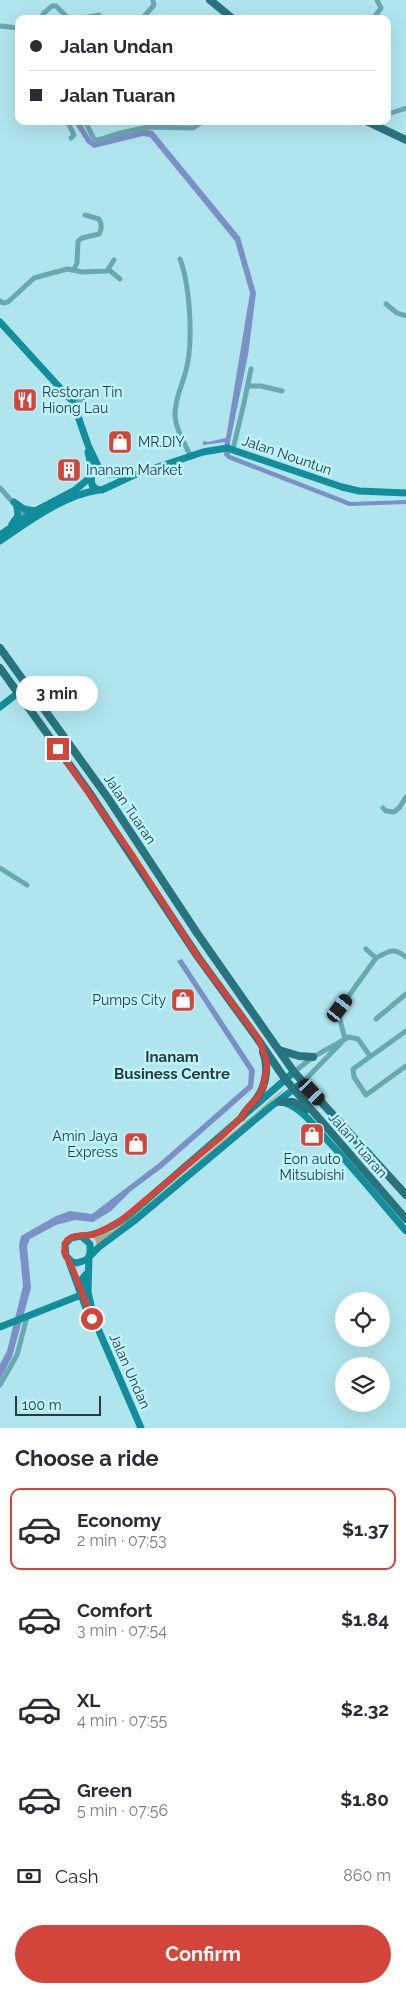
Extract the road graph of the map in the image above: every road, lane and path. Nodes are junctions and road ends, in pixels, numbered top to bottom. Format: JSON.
{"nodes":[{"id":1,"x":153,"y":0,"type":"edge"},
{"id":2,"x":210,"y":0,"type":"edge"},
{"id":3,"x":378,"y":0,"type":"edge"},
{"id":4,"x":43,"y":15,"type":"edge"},
{"id":5,"x":65,"y":15,"type":"edge"},
{"id":6,"x":145,"y":15,"type":"edge"},
{"id":7,"x":228,"y":15,"type":"edge"},
{"id":8,"x":376,"y":15,"type":"edge"},
{"id":9,"x":0,"y":26,"type":"edge"},
{"id":10,"x":15,"y":28,"type":"edge"},
{"id":11,"x":406,"y":108,"type":"edge"},
{"id":12,"x":391,"y":113,"type":"edge"},
{"id":13,"x":69,"y":125,"type":"edge"},
{"id":14,"x":87,"y":125,"type":"edge"},
{"id":15,"x":144,"y":125,"type":"edge"},
{"id":16,"x":158,"y":125,"type":"edge"},
{"id":17,"x":198,"y":125,"type":"edge"},
{"id":18,"x":374,"y":125,"type":"edge"},
{"id":19,"x":71,"y":138,"type":"dead end"},
{"id":20,"x":406,"y":140,"type":"edge"},
{"id":21,"x":84,"y":215,"type":"dead end"},
{"id":22,"x":180,"y":259,"type":"dead end"},
{"id":23,"x":114,"y":260,"type":"dead end"},
{"id":24,"x":74,"y":269,"type":"junction"},
{"id":25,"x":109,"y":270,"type":"junction"},
{"id":26,"x":120,"y":279,"type":"dead end"},
{"id":27,"x":0,"y":301,"type":"edge"},
{"id":28,"x":386,"y":304,"type":"dead end"},
{"id":29,"x":406,"y":316,"type":"edge"},
{"id":30,"x":0,"y":322,"type":"edge"},
{"id":31,"x":0,"y":326,"type":"edge"},
{"id":32,"x":251,"y":368,"type":"dead end"},
{"id":33,"x":248,"y":386,"type":"junction"},
{"id":34,"x":282,"y":391,"type":"dead end"},
{"id":35,"x":91,"y":392,"type":"dead end"},
{"id":36,"x":73,"y":402,"type":"junction"},
{"id":37,"x":232,"y":449,"type":"junction"},
{"id":38,"x":191,"y":457,"type":"junction"},
{"id":39,"x":104,"y":472,"type":"junction"},
{"id":40,"x":134,"y":474,"type":"junction"},
{"id":41,"x":92,"y":475,"type":"junction"},
{"id":42,"x":107,"y":487,"type":"junction"},
{"id":43,"x":0,"y":488,"type":"edge"},
{"id":44,"x":99,"y":490,"type":"junction"},
{"id":45,"x":406,"y":493,"type":"edge"},
{"id":46,"x":68,"y":500,"type":"junction"},
{"id":47,"x":16,"y":505,"type":"junction"},
{"id":48,"x":35,"y":511,"type":"junction"},
{"id":49,"x":26,"y":517,"type":"junction"},
{"id":50,"x":3,"y":533,"type":"edge"},
{"id":51,"x":0,"y":541,"type":"edge"},
{"id":52,"x":0,"y":648,"type":"edge"},
{"id":53,"x":0,"y":668,"type":"edge"},
{"id":54,"x":18,"y":693,"type":"junction"},
{"id":55,"x":0,"y":706,"type":"edge"},
{"id":56,"x":406,"y":796,"type":"edge"},
{"id":57,"x":383,"y":808,"type":"dead end"},
{"id":58,"x":0,"y":868,"type":"edge"},
{"id":59,"x":28,"y":885,"type":"dead end"},
{"id":60,"x":366,"y":949,"type":"dead end"},
{"id":61,"x":406,"y":957,"type":"edge"},
{"id":62,"x":376,"y":958,"type":"junction"},
{"id":63,"x":406,"y":994,"type":"edge"},
{"id":64,"x":376,"y":1019,"type":"dead end"},
{"id":65,"x":405,"y":1034,"type":"edge"},
{"id":66,"x":258,"y":1038,"type":"junction"},
{"id":67,"x":345,"y":1039,"type":"junction"},
{"id":68,"x":279,"y":1050,"type":"junction"},
{"id":69,"x":370,"y":1056,"type":"junction"},
{"id":70,"x":314,"y":1057,"type":"junction"},
{"id":71,"x":406,"y":1066,"type":"edge"},
{"id":72,"x":294,"y":1072,"type":"junction"},
{"id":73,"x":285,"y":1079,"type":"junction"},
{"id":74,"x":303,"y":1082,"type":"junction"},
{"id":75,"x":293,"y":1089,"type":"junction"},
{"id":76,"x":280,"y":1102,"type":"junction"},
{"id":77,"x":269,"y":1108,"type":"junction"},
{"id":78,"x":313,"y":1113,"type":"junction"},
{"id":79,"x":242,"y":1117,"type":"junction"},
{"id":80,"x":406,"y":1195,"type":"edge"},
{"id":81,"x":406,"y":1219,"type":"edge"},
{"id":82,"x":406,"y":1231,"type":"edge"},
{"id":83,"x":81,"y":1236,"type":"junction"},
{"id":84,"x":89,"y":1255,"type":"junction"},
{"id":85,"x":66,"y":1256,"type":"junction"},
{"id":86,"x":88,"y":1272,"type":"junction"},
{"id":87,"x":81,"y":1295,"type":"junction"},
{"id":88,"x":27,"y":1317,"type":"junction"},
{"id":89,"x":96,"y":1324,"type":"junction"},
{"id":90,"x":0,"y":1327,"type":"edge"},
{"id":91,"x":0,"y":1385,"type":"edge"},
{"id":92,"x":141,"y":1428,"type":"edge"}],
"edges":[{"from":1,"to":6,"type":"street"},
{"from":2,"to":7,"type":"main road"},
{"from":3,"to":8,"type":"street"},
{"from":4,"to":5,"type":"street"},
{"from":9,"to":10,"type":"street"},
{"from":11,"to":12,"type":"street"},
{"from":13,"to":19,"type":"street"},
{"from":14,"to":15,"type":"street"},
{"from":16,"to":17,"type":"street"},
{"from":18,"to":20,"type":"main road"},
{"from":21,"to":24,"type":"street"},
{"from":22,"to":38,"type":"street"},
{"from":23,"to":25,"type":"street"},
{"from":24,"to":25,"type":"street"},
{"from":24,"to":27,"type":"street"},
{"from":25,"to":26,"type":"street"},
{"from":28,"to":29,"type":"street"},
{"from":30,"to":36,"type":"street"},
{"from":31,"to":41,"type":"street"},
{"from":32,"to":33,"type":"street"},
{"from":33,"to":34,"type":"street"},
{"from":33,"to":37,"type":"street"},
{"from":35,"to":36,"type":"street"},
{"from":36,"to":39,"type":"street"},
{"from":37,"to":38,"type":"street","name":"Jalan Nountun"},
{"from":37,"to":45,"type":"street","name":"Jalan Nountun"},
{"from":38,"to":40,"type":"street","name":"Jalan Nountun"},
{"from":39,"to":40,"type":"street","name":"Jalan Nountun"},
{"from":39,"to":41,"type":"street","name":"Jalan Nountun"},
{"from":39,"to":42,"type":"street"},
{"from":40,"to":42,"type":"street","name":"Jalan Nountun"},
{"from":41,"to":44,"type":"street"},
{"from":41,"to":48,"type":"street","name":"Jalan Nountun"},
{"from":42,"to":44,"type":"street","name":"Jalan Nountun"},
{"from":43,"to":47,"type":"street"},
{"from":44,"to":46,"type":"street","name":"Jalan Nountun"},
{"from":46,"to":49,"type":"street"},
{"from":46,"to":51,"type":"street","name":"Jalan Nountun"},
{"from":47,"to":48,"type":"street"},
{"from":47,"to":49,"type":"street"},
{"from":47,"to":50,"type":"street"},
{"from":48,"to":49,"type":"street","name":"Jalan Nountun"},
{"from":49,"to":50,"type":"street","name":"Jalan Nountun"},
{"from":52,"to":68,"type":"main road","name":"Jalan Tuaran"},
{"from":53,"to":54,"type":"main road","name":"Jalan Tuaran"},
{"from":54,"to":55,"type":"street"},
{"from":54,"to":66,"type":"main road","name":"Jalan Tuaran"},
{"from":56,"to":57,"type":"street"},
{"from":58,"to":59,"type":"street"},
{"from":60,"to":62,"type":"street"},
{"from":61,"to":62,"type":"street"},
{"from":62,"to":67,"type":"street"},
{"from":63,"to":64,"type":"street"},
{"from":65,"to":69,"type":"street"},
{"from":66,"to":73,"type":"main road","name":"Jalan Tuaran"},
{"from":66,"to":79,"type":"main road"},
{"from":67,"to":69,"type":"street"},
{"from":67,"to":70,"type":"street"},
{"from":67,"to":74,"type":"street"},
{"from":68,"to":70,"type":"main road"},
{"from":68,"to":72,"type":"main road","name":"Jalan Tuaran"},
{"from":69,"to":71,"type":"street"},
{"from":70,"to":72,"type":"street"},
{"from":72,"to":73,"type":"street"},
{"from":72,"to":74,"type":"main road","name":"Jalan Tuaran"},
{"from":73,"to":75,"type":"main road","name":"Jalan Tuaran"},
{"from":73,"to":79,"type":"street"},
{"from":74,"to":75,"type":"street"},
{"from":74,"to":80,"type":"main road","name":"Jalan Tuaran"},
{"from":75,"to":77,"type":"street"},
{"from":75,"to":78,"type":"main road","name":"Jalan Tuaran"},
{"from":76,"to":77,"type":"street"},
{"from":76,"to":78,"type":"main road"},
{"from":76,"to":82,"type":"street"},
{"from":77,"to":84,"type":"street"},
{"from":78,"to":81,"type":"main road","name":"Jalan Tuaran"},
{"from":79,"to":83,"type":"street"},
{"from":83,"to":84,"type":"street"},
{"from":83,"to":85,"type":"street"},
{"from":84,"to":85,"type":"street"},
{"from":84,"to":86,"type":"street","name":"Jalan Undan"},
{"from":85,"to":87,"type":"street","name":"Jalan Undan"},
{"from":86,"to":87,"type":"street"},
{"from":86,"to":89,"type":"street","name":"Jalan Undan"},
{"from":87,"to":88,"type":"street"},
{"from":87,"to":89,"type":"street","name":"Jalan Undan"},
{"from":88,"to":90,"type":"street"},
{"from":88,"to":91,"type":"street"},
{"from":89,"to":92,"type":"street","name":"Jalan Undan"}]}
